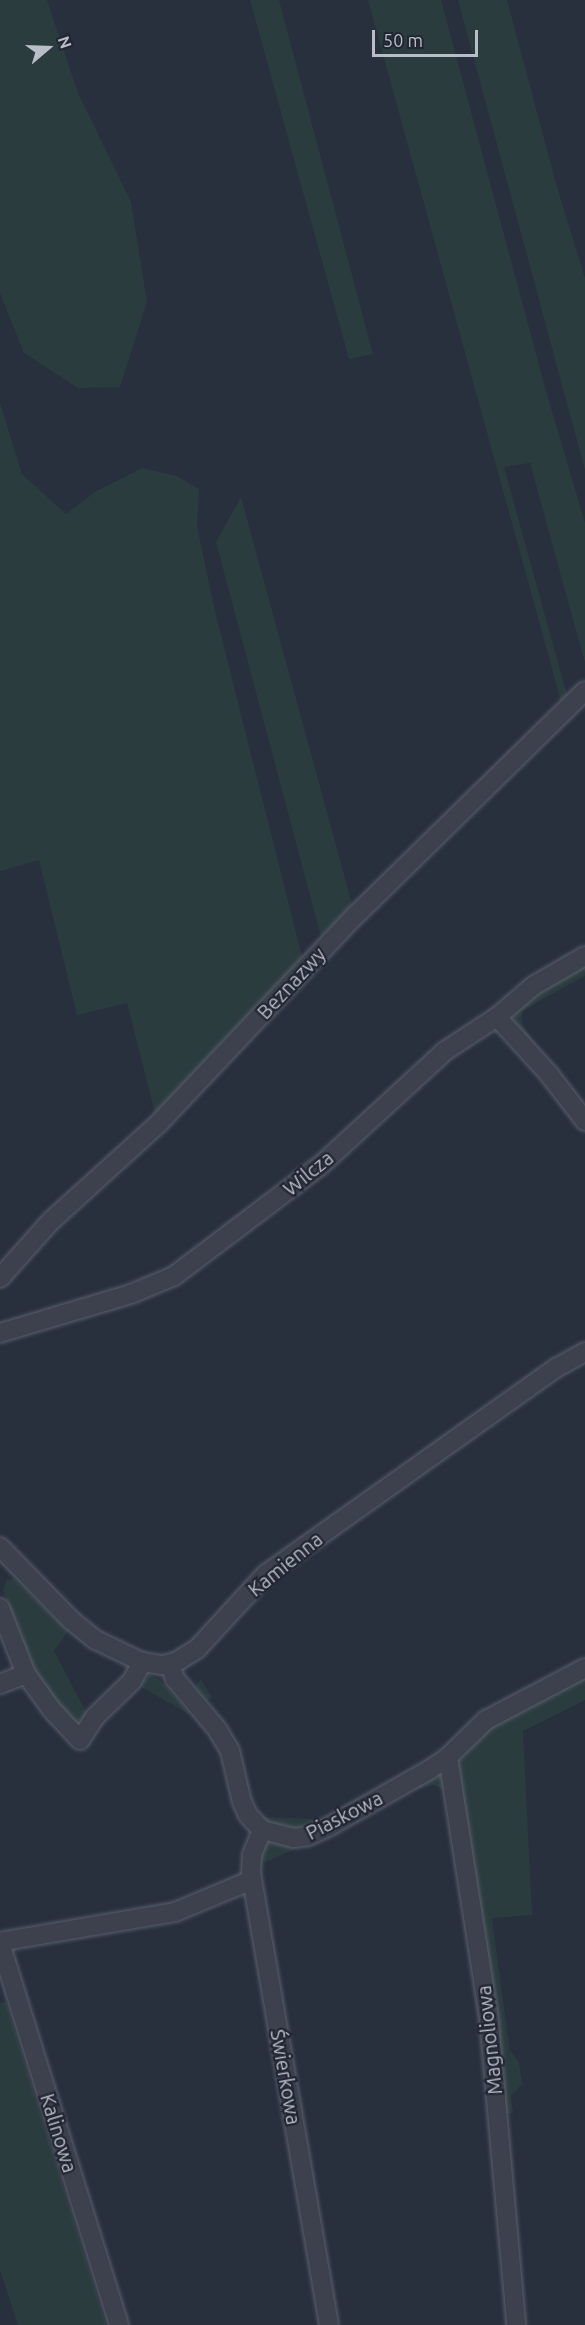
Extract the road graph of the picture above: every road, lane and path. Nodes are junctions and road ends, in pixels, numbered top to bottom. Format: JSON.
{"nodes":[{"id":1,"x":585,"y":691,"type":"edge"},
{"id":2,"x":585,"y":956,"type":"edge"},
{"id":3,"x":497,"y":1017,"type":"junction"},
{"id":4,"x":585,"y":1121,"type":"edge"},
{"id":5,"x":0,"y":1278,"type":"edge"},
{"id":6,"x":0,"y":1333,"type":"edge"},
{"id":7,"x":585,"y":1352,"type":"edge"},
{"id":8,"x":4,"y":1560,"type":"edge"},
{"id":9,"x":0,"y":1608,"type":"edge"},
{"id":10,"x":142,"y":1662,"type":"junction"},
{"id":11,"x":170,"y":1664,"type":"junction"},
{"id":12,"x":585,"y":1668,"type":"edge"},
{"id":13,"x":26,"y":1674,"type":"junction"},
{"id":14,"x":0,"y":1684,"type":"edge"},
{"id":15,"x":448,"y":1757,"type":"junction"},
{"id":16,"x":262,"y":1830,"type":"junction"},
{"id":17,"x":252,"y":1880,"type":"junction"},
{"id":18,"x":119,"y":2325,"type":"edge"},
{"id":19,"x":329,"y":2325,"type":"edge"},
{"id":20,"x":516,"y":2325,"type":"edge"}],
"edges":[{"from":1,"to":5,"type":"street","name":"Beznazwy"},
{"from":2,"to":3,"type":"street","name":"Wilcza"},
{"from":3,"to":4,"type":"street"},
{"from":3,"to":6,"type":"street","name":"Wilcza"},
{"from":7,"to":11,"type":"street","name":"Kamienna"},
{"from":8,"to":10,"type":"street"},
{"from":9,"to":13,"type":"street"},
{"from":10,"to":11,"type":"street"},
{"from":10,"to":13,"type":"street"},
{"from":11,"to":16,"type":"street"},
{"from":12,"to":15,"type":"street","name":"Piaskowa"},
{"from":13,"to":14,"type":"street"},
{"from":15,"to":16,"type":"street","name":"Piaskowa"},
{"from":15,"to":20,"type":"street","name":"Magnoliowa"},
{"from":16,"to":17,"type":"street","name":"Świerkowa"},
{"from":17,"to":18,"type":"street","name":"Kalinowa"},
{"from":17,"to":19,"type":"street","name":"Świerkowa"}]}
